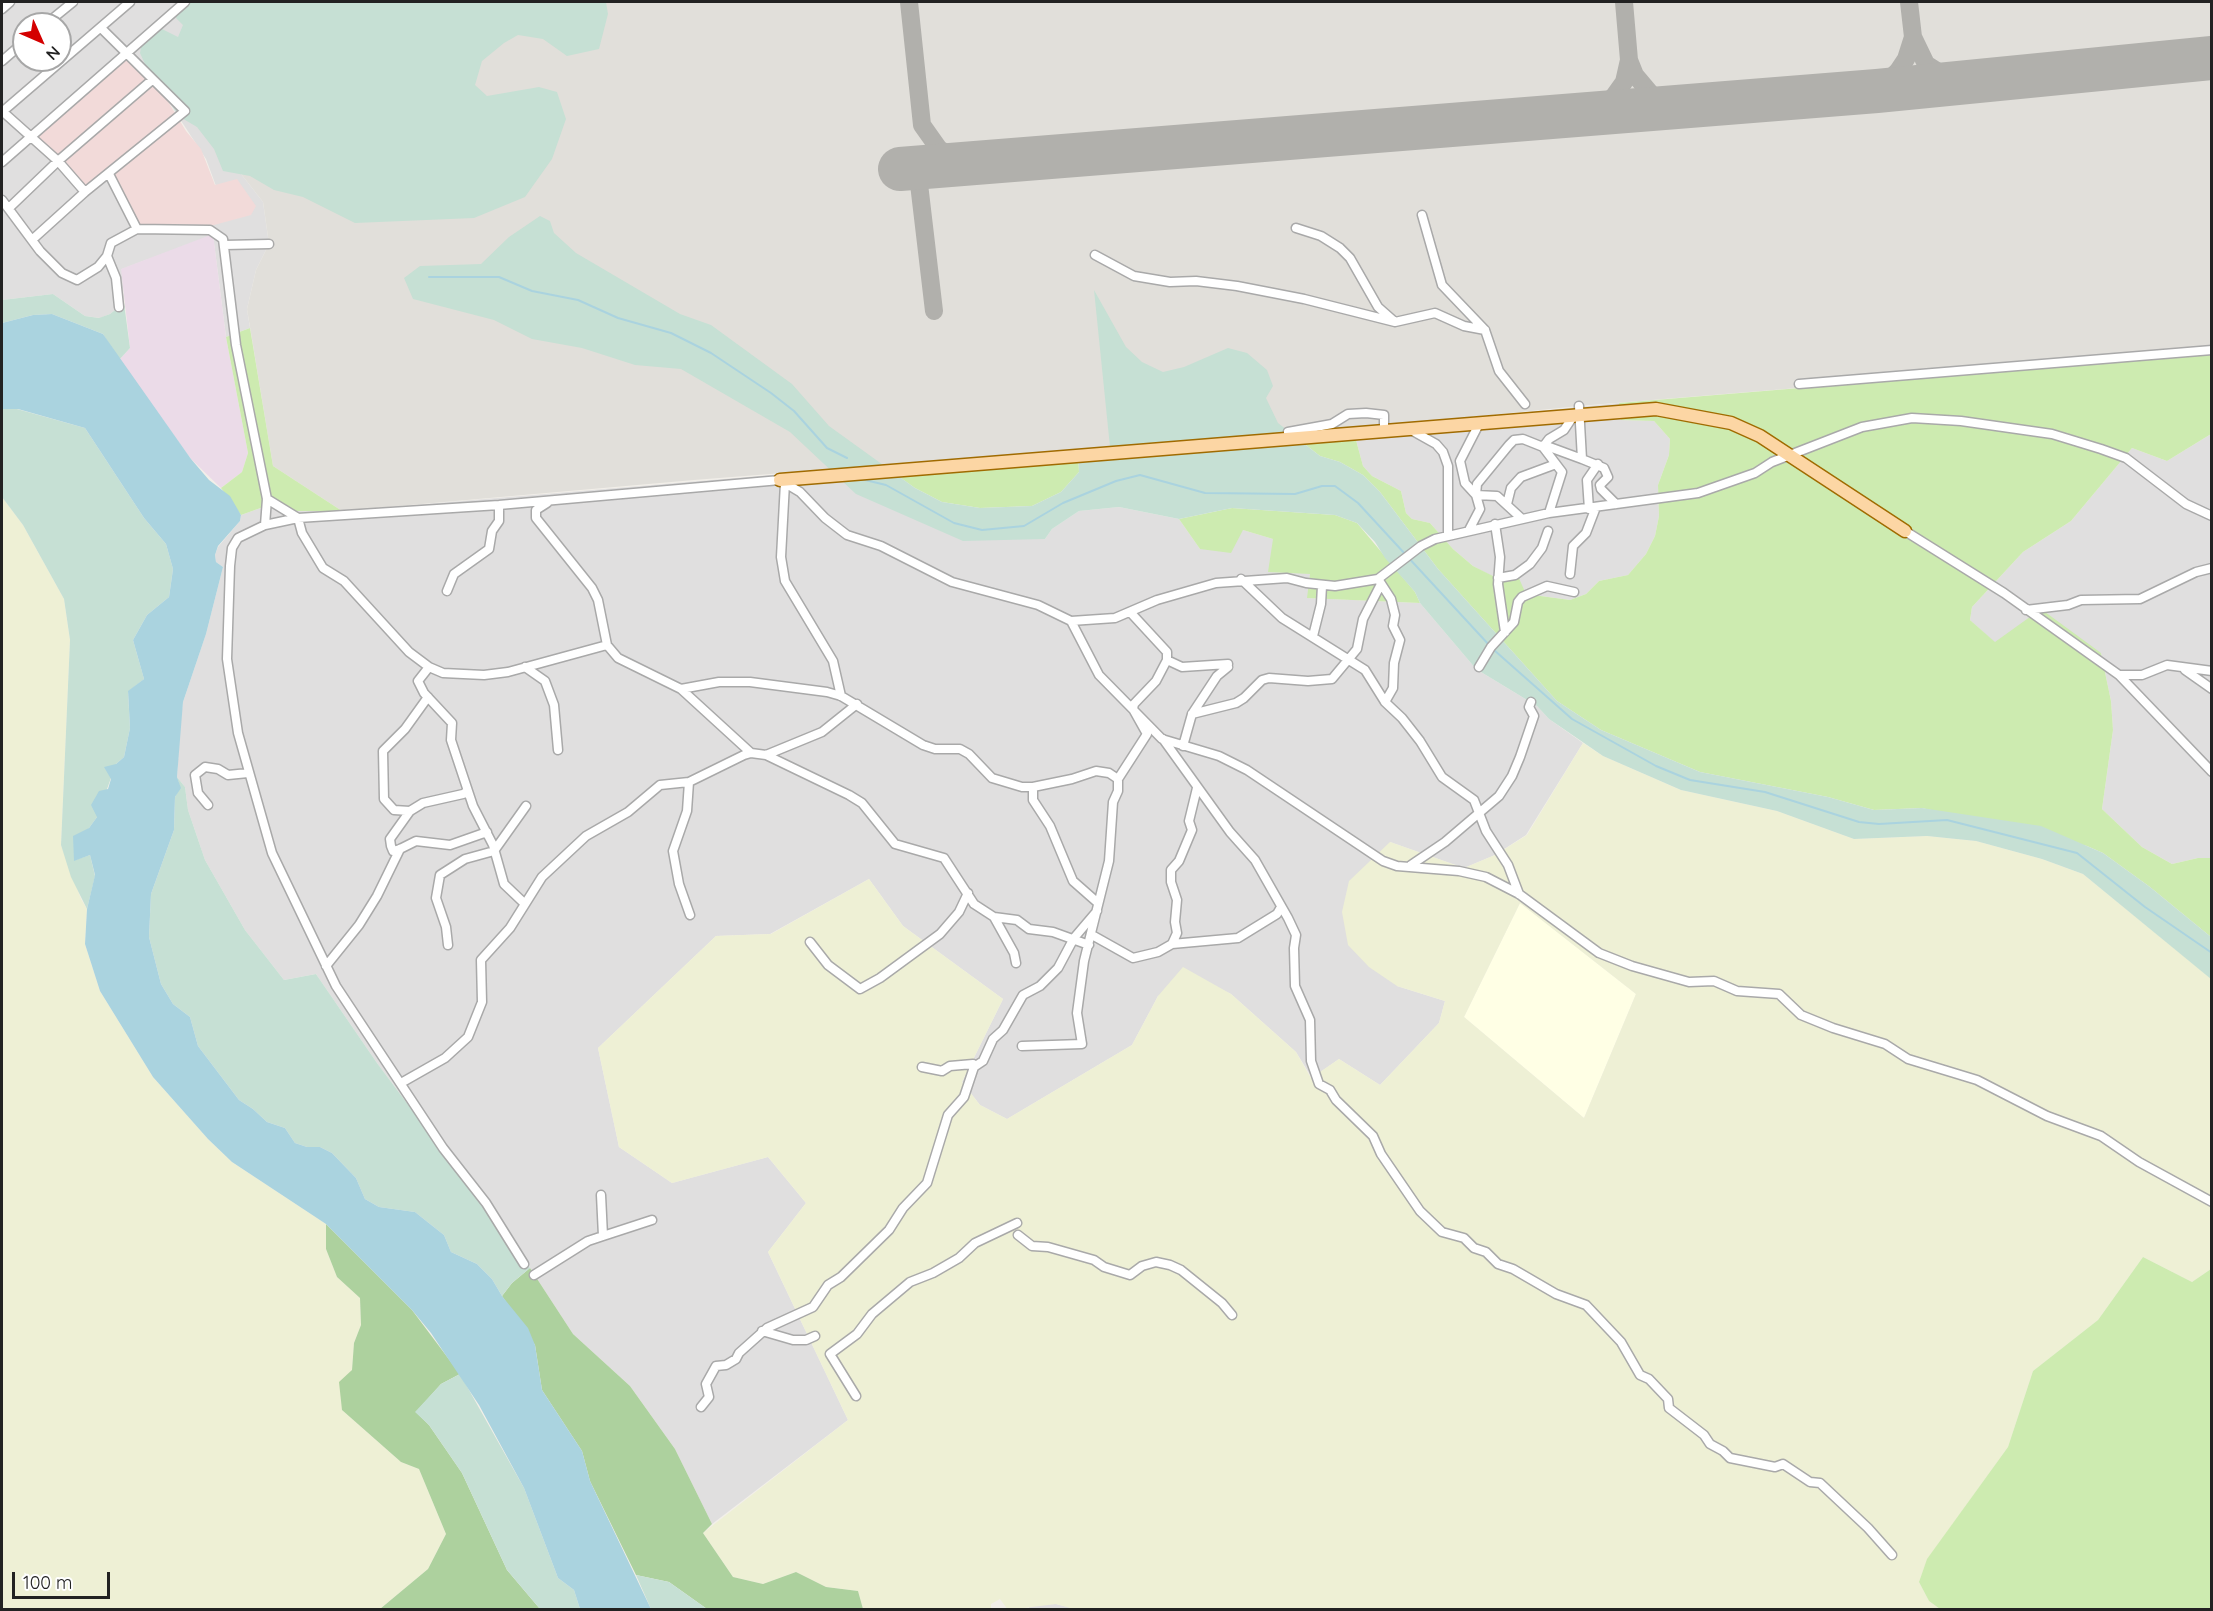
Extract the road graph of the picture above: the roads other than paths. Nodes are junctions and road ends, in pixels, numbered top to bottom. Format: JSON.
{"nodes":[{"id":1,"x":10,"y":2,"type":"edge"},
{"id":2,"x":73,"y":2,"type":"edge"},
{"id":3,"x":130,"y":2,"type":"edge"},
{"id":4,"x":185,"y":2,"type":"edge"},
{"id":5,"x":2,"y":9,"type":"edge"},
{"id":6,"x":61,"y":12,"type":"edge"},
{"id":7,"x":101,"y":28,"type":"junction"},
{"id":8,"x":126,"y":53,"type":"junction"},
{"id":9,"x":152,"y":80,"type":"junction"},
{"id":10,"x":2,"y":111,"type":"edge"},
{"id":11,"x":32,"y":136,"type":"junction"},
{"id":12,"x":58,"y":161,"type":"junction"},
{"id":13,"x":2,"y":162,"type":"edge"},
{"id":14,"x":110,"y":174,"type":"junction"},
{"id":15,"x":85,"y":192,"type":"junction"},
{"id":16,"x":2,"y":200,"type":"edge"},
{"id":17,"x":9,"y":208,"type":"junction"},
{"id":18,"x":1422,"y":215,"type":"dead end"},
{"id":19,"x":1296,"y":228,"type":"dead end"},
{"id":20,"x":137,"y":229,"type":"junction"},
{"id":21,"x":33,"y":239,"type":"junction"},
{"id":22,"x":268,"y":244,"type":"dead end"},
{"id":23,"x":225,"y":245,"type":"junction"},
{"id":24,"x":1095,"y":255,"type":"dead end"},
{"id":25,"x":107,"y":256,"type":"junction"},
{"id":26,"x":119,"y":307,"type":"dead end"},
{"id":27,"x":1395,"y":322,"type":"junction"},
{"id":28,"x":1485,"y":330,"type":"junction"},
{"id":29,"x":2211,"y":350,"type":"edge"},
{"id":30,"x":1800,"y":384,"type":"dead end"},
{"id":31,"x":1525,"y":404,"type":"dead end"},
{"id":32,"x":1576,"y":414,"type":"junction"},
{"id":33,"x":1479,"y":424,"type":"junction"},
{"id":34,"x":1384,"y":426,"type":"dead end"},
{"id":35,"x":1408,"y":429,"type":"junction"},
{"id":36,"x":1288,"y":432,"type":"dead end"},
{"id":37,"x":1544,"y":446,"type":"junction"},
{"id":38,"x":1791,"y":455,"type":"junction"},
{"id":39,"x":1582,"y":459,"type":"junction"},
{"id":40,"x":1556,"y":464,"type":"junction"},
{"id":41,"x":1598,"y":464,"type":"junction"},
{"id":42,"x":782,"y":482,"type":"junction"},
{"id":43,"x":1476,"y":495,"type":"junction"},
{"id":44,"x":267,"y":499,"type":"junction"},
{"id":45,"x":549,"y":501,"type":"junction"},
{"id":46,"x":1507,"y":504,"type":"junction"},
{"id":47,"x":1616,"y":504,"type":"junction"},
{"id":48,"x":499,"y":505,"type":"junction"},
{"id":49,"x":1592,"y":508,"type":"junction"},
{"id":50,"x":1549,"y":513,"type":"junction"},
{"id":51,"x":2211,"y":516,"type":"edge"},
{"id":52,"x":298,"y":518,"type":"junction"},
{"id":53,"x":1521,"y":518,"type":"junction"},
{"id":54,"x":1495,"y":524,"type":"junction"},
{"id":55,"x":265,"y":525,"type":"junction"},
{"id":56,"x":1469,"y":530,"type":"junction"},
{"id":57,"x":1548,"y":531,"type":"dead end"},
{"id":58,"x":1905,"y":531,"type":"joint"},
{"id":59,"x":1448,"y":535,"type":"junction"},
{"id":60,"x":2211,"y":568,"type":"edge"},
{"id":61,"x":1570,"y":574,"type":"dead end"},
{"id":62,"x":1498,"y":578,"type":"junction"},
{"id":63,"x":1241,"y":579,"type":"junction"},
{"id":64,"x":1379,"y":581,"type":"junction"},
{"id":65,"x":1322,"y":586,"type":"junction"},
{"id":66,"x":447,"y":591,"type":"dead end"},
{"id":67,"x":1574,"y":592,"type":"dead end"},
{"id":68,"x":2026,"y":610,"type":"junction"},
{"id":69,"x":1131,"y":613,"type":"junction"},
{"id":70,"x":1071,"y":621,"type":"junction"},
{"id":71,"x":1505,"y":632,"type":"junction"},
{"id":72,"x":1313,"y":636,"type":"junction"},
{"id":73,"x":607,"y":645,"type":"junction"},
{"id":74,"x":1350,"y":659,"type":"junction"},
{"id":75,"x":1167,"y":660,"type":"junction"},
{"id":76,"x":1479,"y":666,"type":"dead end"},
{"id":77,"x":429,"y":667,"type":"junction"},
{"id":78,"x":525,"y":668,"type":"junction"},
{"id":79,"x":2185,"y":669,"type":"junction"},
{"id":80,"x":2211,"y":671,"type":"edge"},
{"id":81,"x":2119,"y":675,"type":"junction"},
{"id":82,"x":2211,"y":689,"type":"edge"},
{"id":83,"x":681,"y":690,"type":"junction"},
{"id":84,"x":841,"y":696,"type":"junction"},
{"id":85,"x":428,"y":697,"type":"junction"},
{"id":86,"x":1385,"y":702,"type":"junction"},
{"id":87,"x":1531,"y":702,"type":"dead end"},
{"id":88,"x":857,"y":704,"type":"junction"},
{"id":89,"x":1133,"y":709,"type":"junction"},
{"id":90,"x":1192,"y":714,"type":"junction"},
{"id":91,"x":1162,"y":739,"type":"junction"},
{"id":92,"x":1183,"y":746,"type":"junction"},
{"id":93,"x":558,"y":750,"type":"dead end"},
{"id":94,"x":751,"y":753,"type":"junction"},
{"id":95,"x":766,"y":755,"type":"junction"},
{"id":96,"x":2211,"y":772,"type":"edge"},
{"id":97,"x":248,"y":773,"type":"junction"},
{"id":98,"x":1118,"y":779,"type":"junction"},
{"id":99,"x":689,"y":782,"type":"junction"},
{"id":100,"x":1033,"y":787,"type":"junction"},
{"id":101,"x":1197,"y":788,"type":"junction"},
{"id":102,"x":468,"y":791,"type":"junction"},
{"id":103,"x":208,"y":805,"type":"dead end"},
{"id":104,"x":526,"y":806,"type":"dead end"},
{"id":105,"x":410,"y":811,"type":"junction"},
{"id":106,"x":1478,"y":814,"type":"junction"},
{"id":107,"x":487,"y":832,"type":"junction"},
{"id":108,"x":400,"y":849,"type":"junction"},
{"id":109,"x":494,"y":850,"type":"junction"},
{"id":110,"x":1408,"y":866,"type":"junction"},
{"id":111,"x":968,"y":893,"type":"junction"},
{"id":112,"x":1520,"y":894,"type":"junction"},
{"id":113,"x":525,"y":904,"type":"junction"},
{"id":114,"x":1097,"y":907,"type":"junction"},
{"id":115,"x":1281,"y":907,"type":"junction"},
{"id":116,"x":690,"y":915,"type":"dead end"},
{"id":117,"x":994,"y":917,"type":"junction"},
{"id":118,"x":1092,"y":935,"type":"junction"},
{"id":119,"x":1074,"y":938,"type":"junction"},
{"id":120,"x":810,"y":942,"type":"dead end"},
{"id":121,"x":1172,"y":944,"type":"junction"},
{"id":122,"x":448,"y":945,"type":"dead end"},
{"id":123,"x":1089,"y":945,"type":"junction"},
{"id":124,"x":1016,"y":963,"type":"dead end"},
{"id":125,"x":326,"y":966,"type":"junction"},
{"id":126,"x":1022,"y":1046,"type":"dead end"},
{"id":127,"x":973,"y":1064,"type":"dead end"},
{"id":128,"x":922,"y":1067,"type":"dead end"},
{"id":129,"x":401,"y":1083,"type":"junction"},
{"id":130,"x":601,"y":1195,"type":"dead end"},
{"id":131,"x":2211,"y":1202,"type":"edge"},
{"id":132,"x":652,"y":1220,"type":"dead end"},
{"id":133,"x":1017,"y":1223,"type":"dead end"},
{"id":134,"x":1018,"y":1235,"type":"dead end"},
{"id":135,"x":603,"y":1236,"type":"junction"},
{"id":136,"x":524,"y":1264,"type":"dead end"},
{"id":137,"x":534,"y":1275,"type":"dead end"},
{"id":138,"x":1232,"y":1315,"type":"dead end"},
{"id":139,"x":761,"y":1331,"type":"junction"},
{"id":140,"x":815,"y":1336,"type":"dead end"},
{"id":141,"x":856,"y":1396,"type":"dead end"},
{"id":142,"x":701,"y":1407,"type":"dead end"},
{"id":143,"x":1892,"y":1555,"type":"dead end"}],
"edges":[{"from":1,"to":5,"type":"street"},
{"from":2,"to":6,"type":"street"},
{"from":3,"to":7,"type":"street"},
{"from":4,"to":8,"type":"street"},
{"from":7,"to":8,"type":"street"},
{"from":7,"to":10,"type":"street"},
{"from":8,"to":9,"type":"street"},
{"from":8,"to":11,"type":"street"},
{"from":9,"to":12,"type":"street"},
{"from":9,"to":14,"type":"street"},
{"from":10,"to":11,"type":"street"},
{"from":11,"to":12,"type":"street"},
{"from":11,"to":13,"type":"street"},
{"from":12,"to":15,"type":"street"},
{"from":12,"to":17,"type":"street"},
{"from":14,"to":15,"type":"street"},
{"from":14,"to":20,"type":"street"},
{"from":15,"to":21,"type":"street"},
{"from":16,"to":17,"type":"street"},
{"from":17,"to":21,"type":"street"},
{"from":18,"to":28,"type":"street"},
{"from":19,"to":27,"type":"street"},
{"from":20,"to":23,"type":"street"},
{"from":20,"to":25,"type":"street"},
{"from":21,"to":25,"type":"street"},
{"from":22,"to":23,"type":"street"},
{"from":23,"to":44,"type":"street"},
{"from":24,"to":27,"type":"street"},
{"from":25,"to":26,"type":"street"},
{"from":27,"to":28,"type":"street"},
{"from":28,"to":31,"type":"street"},
{"from":29,"to":30,"type":"street"},
{"from":32,"to":33,"type":"main road"},
{"from":32,"to":37,"type":"street"},
{"from":32,"to":38,"type":"main road"},
{"from":32,"to":39,"type":"street"},
{"from":33,"to":35,"type":"main road"},
{"from":33,"to":43,"type":"street"},
{"from":34,"to":36,"type":"street"},
{"from":35,"to":42,"type":"main road"},
{"from":35,"to":59,"type":"street"},
{"from":37,"to":39,"type":"street"},
{"from":37,"to":40,"type":"street"},
{"from":37,"to":43,"type":"street"},
{"from":38,"to":47,"type":"street"},
{"from":38,"to":51,"type":"street"},
{"from":38,"to":58,"type":"main road"},
{"from":39,"to":41,"type":"street"},
{"from":40,"to":46,"type":"street"},
{"from":40,"to":50,"type":"street"},
{"from":41,"to":47,"type":"street"},
{"from":41,"to":49,"type":"street"},
{"from":42,"to":45,"type":"street"},
{"from":42,"to":70,"type":"street"},
{"from":42,"to":84,"type":"street"},
{"from":43,"to":46,"type":"street"},
{"from":43,"to":56,"type":"street"},
{"from":44,"to":52,"type":"street"},
{"from":44,"to":55,"type":"street"},
{"from":45,"to":48,"type":"street"},
{"from":45,"to":73,"type":"street"},
{"from":46,"to":53,"type":"street"},
{"from":47,"to":49,"type":"street"},
{"from":48,"to":52,"type":"street"},
{"from":48,"to":66,"type":"street"},
{"from":49,"to":50,"type":"street"},
{"from":49,"to":61,"type":"street"},
{"from":50,"to":53,"type":"street"},
{"from":52,"to":55,"type":"street"},
{"from":52,"to":77,"type":"street"},
{"from":53,"to":54,"type":"street"},
{"from":54,"to":56,"type":"street"},
{"from":54,"to":62,"type":"street"},
{"from":55,"to":97,"type":"street"},
{"from":56,"to":59,"type":"street"},
{"from":57,"to":62,"type":"street"},
{"from":58,"to":68,"type":"street"},
{"from":59,"to":64,"type":"street"},
{"from":60,"to":68,"type":"street"},
{"from":62,"to":71,"type":"street"},
{"from":63,"to":65,"type":"street"},
{"from":63,"to":69,"type":"street"},
{"from":63,"to":72,"type":"street"},
{"from":64,"to":65,"type":"street"},
{"from":64,"to":74,"type":"street"},
{"from":64,"to":86,"type":"street"},
{"from":65,"to":72,"type":"street"},
{"from":67,"to":71,"type":"street"},
{"from":68,"to":81,"type":"street"},
{"from":69,"to":70,"type":"street"},
{"from":69,"to":75,"type":"street"},
{"from":70,"to":89,"type":"street"},
{"from":71,"to":76,"type":"street"},
{"from":72,"to":74,"type":"street"},
{"from":73,"to":78,"type":"street"},
{"from":73,"to":83,"type":"street"},
{"from":74,"to":86,"type":"street"},
{"from":74,"to":90,"type":"street"},
{"from":75,"to":89,"type":"street"},
{"from":75,"to":90,"type":"street"},
{"from":77,"to":78,"type":"street"},
{"from":77,"to":85,"type":"street"},
{"from":78,"to":93,"type":"street"},
{"from":79,"to":80,"type":"street"},
{"from":79,"to":81,"type":"street"},
{"from":79,"to":82,"type":"street"},
{"from":81,"to":96,"type":"street"},
{"from":83,"to":84,"type":"street"},
{"from":83,"to":94,"type":"street"},
{"from":84,"to":88,"type":"street"},
{"from":85,"to":102,"type":"street"},
{"from":85,"to":105,"type":"street"},
{"from":86,"to":106,"type":"street"},
{"from":87,"to":106,"type":"street"},
{"from":88,"to":95,"type":"street"},
{"from":88,"to":100,"type":"street"},
{"from":89,"to":91,"type":"street"},
{"from":89,"to":98,"type":"street"},
{"from":90,"to":92,"type":"street"},
{"from":91,"to":92,"type":"street"},
{"from":91,"to":101,"type":"street"},
{"from":92,"to":110,"type":"street"},
{"from":94,"to":95,"type":"street"},
{"from":94,"to":99,"type":"street"},
{"from":95,"to":111,"type":"street"},
{"from":97,"to":103,"type":"street"},
{"from":97,"to":125,"type":"street"},
{"from":98,"to":100,"type":"street"},
{"from":98,"to":114,"type":"street"},
{"from":99,"to":113,"type":"street"},
{"from":99,"to":116,"type":"street"},
{"from":100,"to":114,"type":"street"},
{"from":101,"to":115,"type":"street"},
{"from":101,"to":121,"type":"street"},
{"from":102,"to":105,"type":"street"},
{"from":102,"to":107,"type":"street"},
{"from":104,"to":109,"type":"street"},
{"from":105,"to":108,"type":"street"},
{"from":106,"to":110,"type":"street"},
{"from":106,"to":112,"type":"street"},
{"from":107,"to":108,"type":"street"},
{"from":107,"to":109,"type":"street"},
{"from":108,"to":125,"type":"street"},
{"from":109,"to":113,"type":"street"},
{"from":109,"to":122,"type":"street"},
{"from":110,"to":112,"type":"street"},
{"from":111,"to":117,"type":"street"},
{"from":111,"to":120,"type":"street"},
{"from":112,"to":131,"type":"street"},
{"from":113,"to":129,"type":"street"},
{"from":114,"to":118,"type":"street"},
{"from":114,"to":119,"type":"street"},
{"from":115,"to":121,"type":"street"},
{"from":115,"to":143,"type":"street"},
{"from":117,"to":119,"type":"street"},
{"from":117,"to":124,"type":"street"},
{"from":118,"to":121,"type":"street"},
{"from":118,"to":123,"type":"street"},
{"from":119,"to":123,"type":"street"},
{"from":119,"to":139,"type":"street"},
{"from":123,"to":126,"type":"street"},
{"from":125,"to":129,"type":"street"},
{"from":127,"to":128,"type":"street"},
{"from":129,"to":136,"type":"street"},
{"from":130,"to":135,"type":"street"},
{"from":132,"to":135,"type":"street"},
{"from":133,"to":141,"type":"street"},
{"from":134,"to":138,"type":"street"},
{"from":135,"to":137,"type":"street"},
{"from":139,"to":140,"type":"street"},
{"from":139,"to":142,"type":"street"}]}
